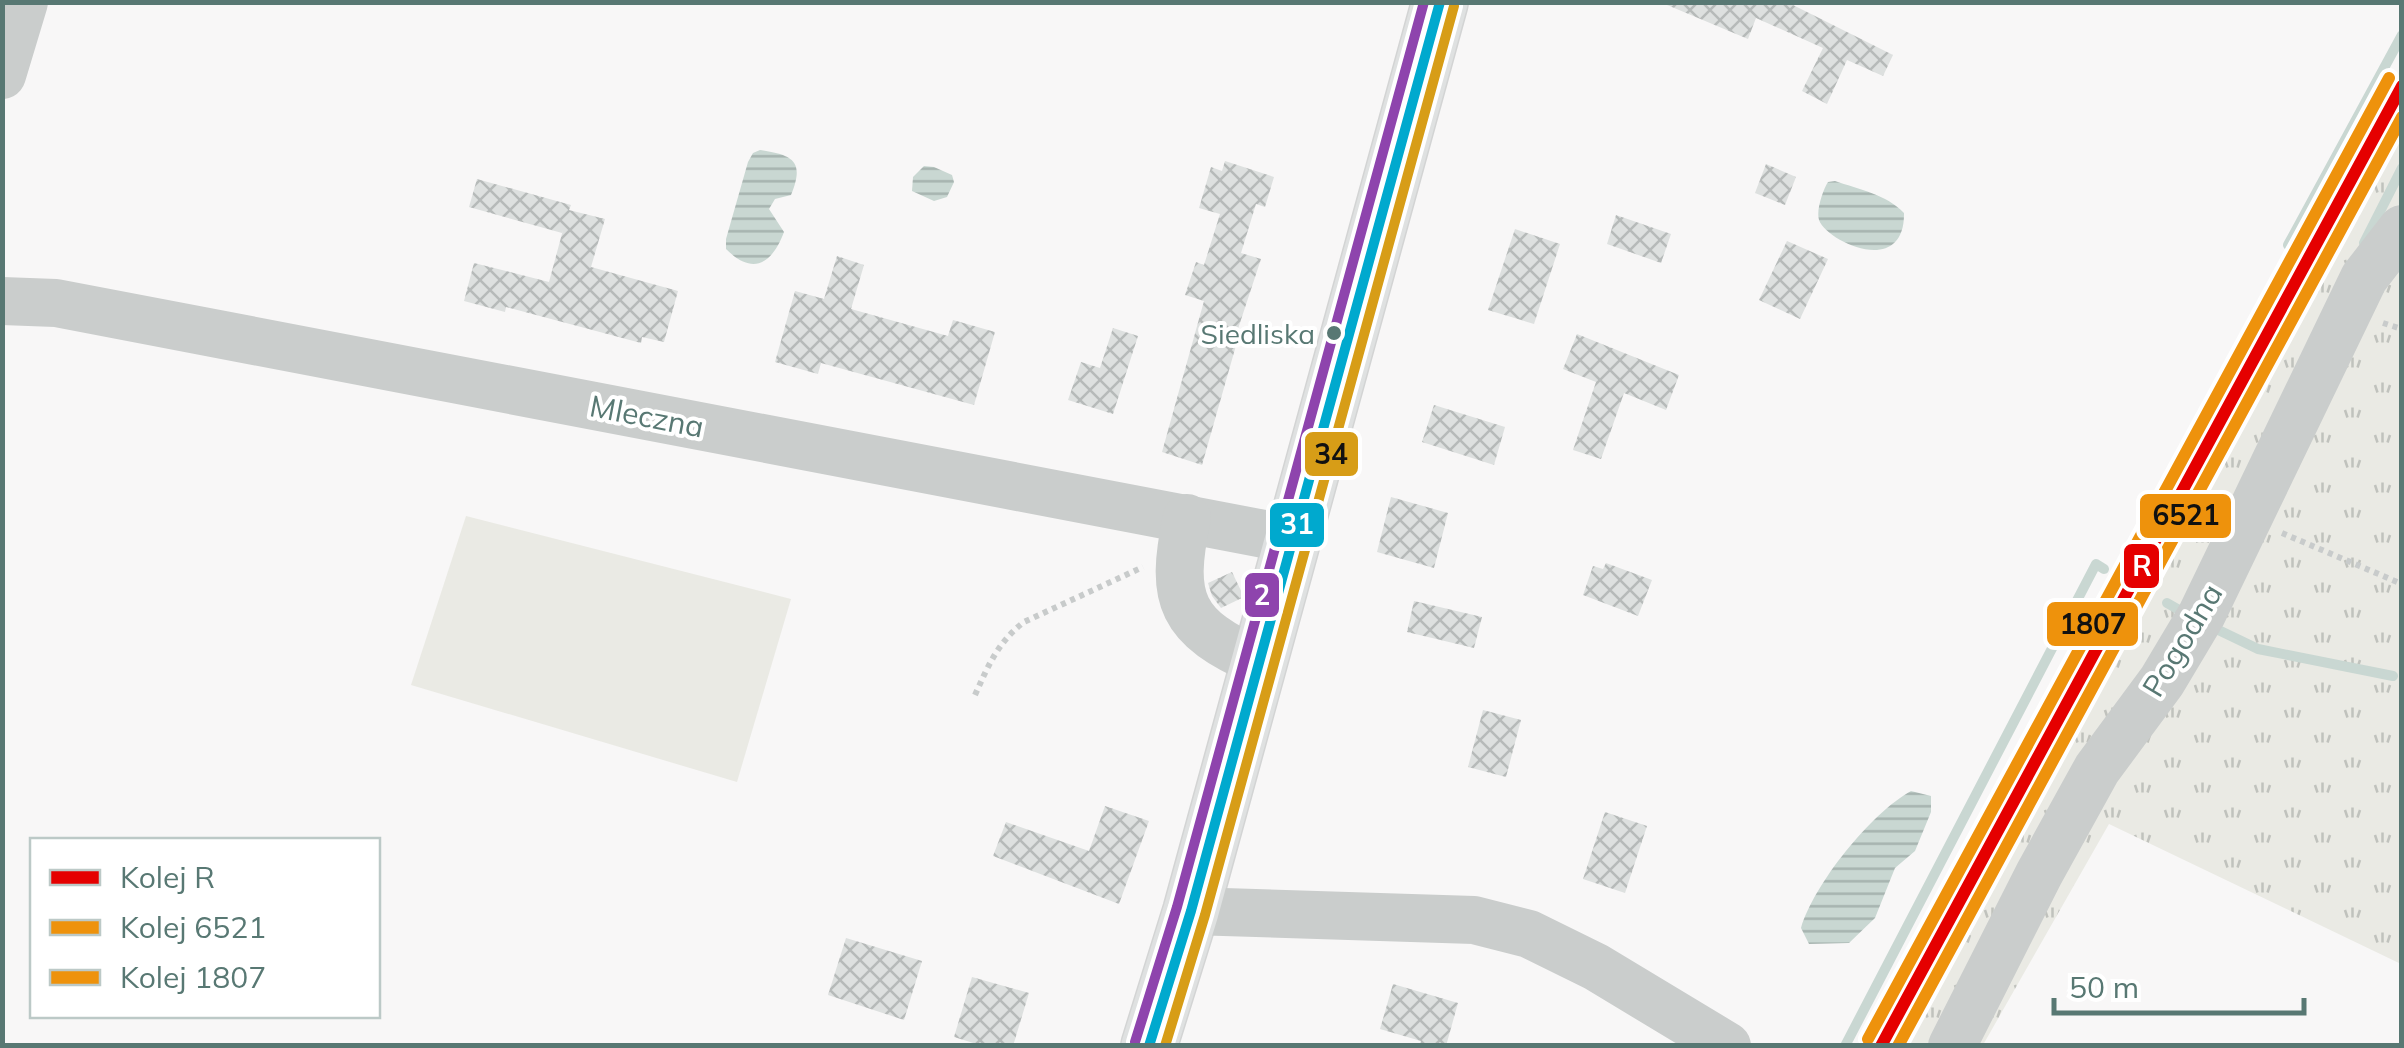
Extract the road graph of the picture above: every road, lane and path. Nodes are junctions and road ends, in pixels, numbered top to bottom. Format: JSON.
{"nodes":[{"id":1,"x":24,"y":2,"type":"edge"},
{"id":2,"x":1440,"y":2,"type":"edge"},
{"id":3,"x":2,"y":75,"type":"edge"},
{"id":4,"x":2402,"y":228,"type":"edge"},
{"id":5,"x":2,"y":302,"type":"edge"},
{"id":6,"x":1188,"y":518,"type":"junction"},
{"id":7,"x":2248,"y":519,"type":"junction"},
{"id":8,"x":1290,"y":539,"type":"junction"},
{"id":9,"x":1158,"y":560,"type":"dead end"},
{"id":10,"x":2402,"y":584,"type":"edge"},
{"id":11,"x":1259,"y":662,"type":"junction"},
{"id":12,"x":975,"y":696,"type":"dead end"},
{"id":13,"x":1190,"y":911,"type":"junction"},
{"id":14,"x":1149,"y":1046,"type":"edge"},
{"id":15,"x":1727,"y":1046,"type":"edge"},
{"id":16,"x":1952,"y":1046,"type":"edge"}],
"edges":[{"from":1,"to":3,"type":"street"},
{"from":2,"to":8,"type":"main road"},
{"from":4,"to":7,"type":"street","name":"Pogodna"},
{"from":5,"to":6,"type":"street","name":"Mleczna"},
{"from":6,"to":8,"type":"street","name":"Mleczna"},
{"from":6,"to":11,"type":"street"},
{"from":7,"to":10,"type":"path"},
{"from":7,"to":16,"type":"street","name":"Pogodna"},
{"from":8,"to":11,"type":"main road"},
{"from":9,"to":12,"type":"path"},
{"from":11,"to":13,"type":"main road"},
{"from":13,"to":14,"type":"main road"},
{"from":13,"to":15,"type":"street"}]}
